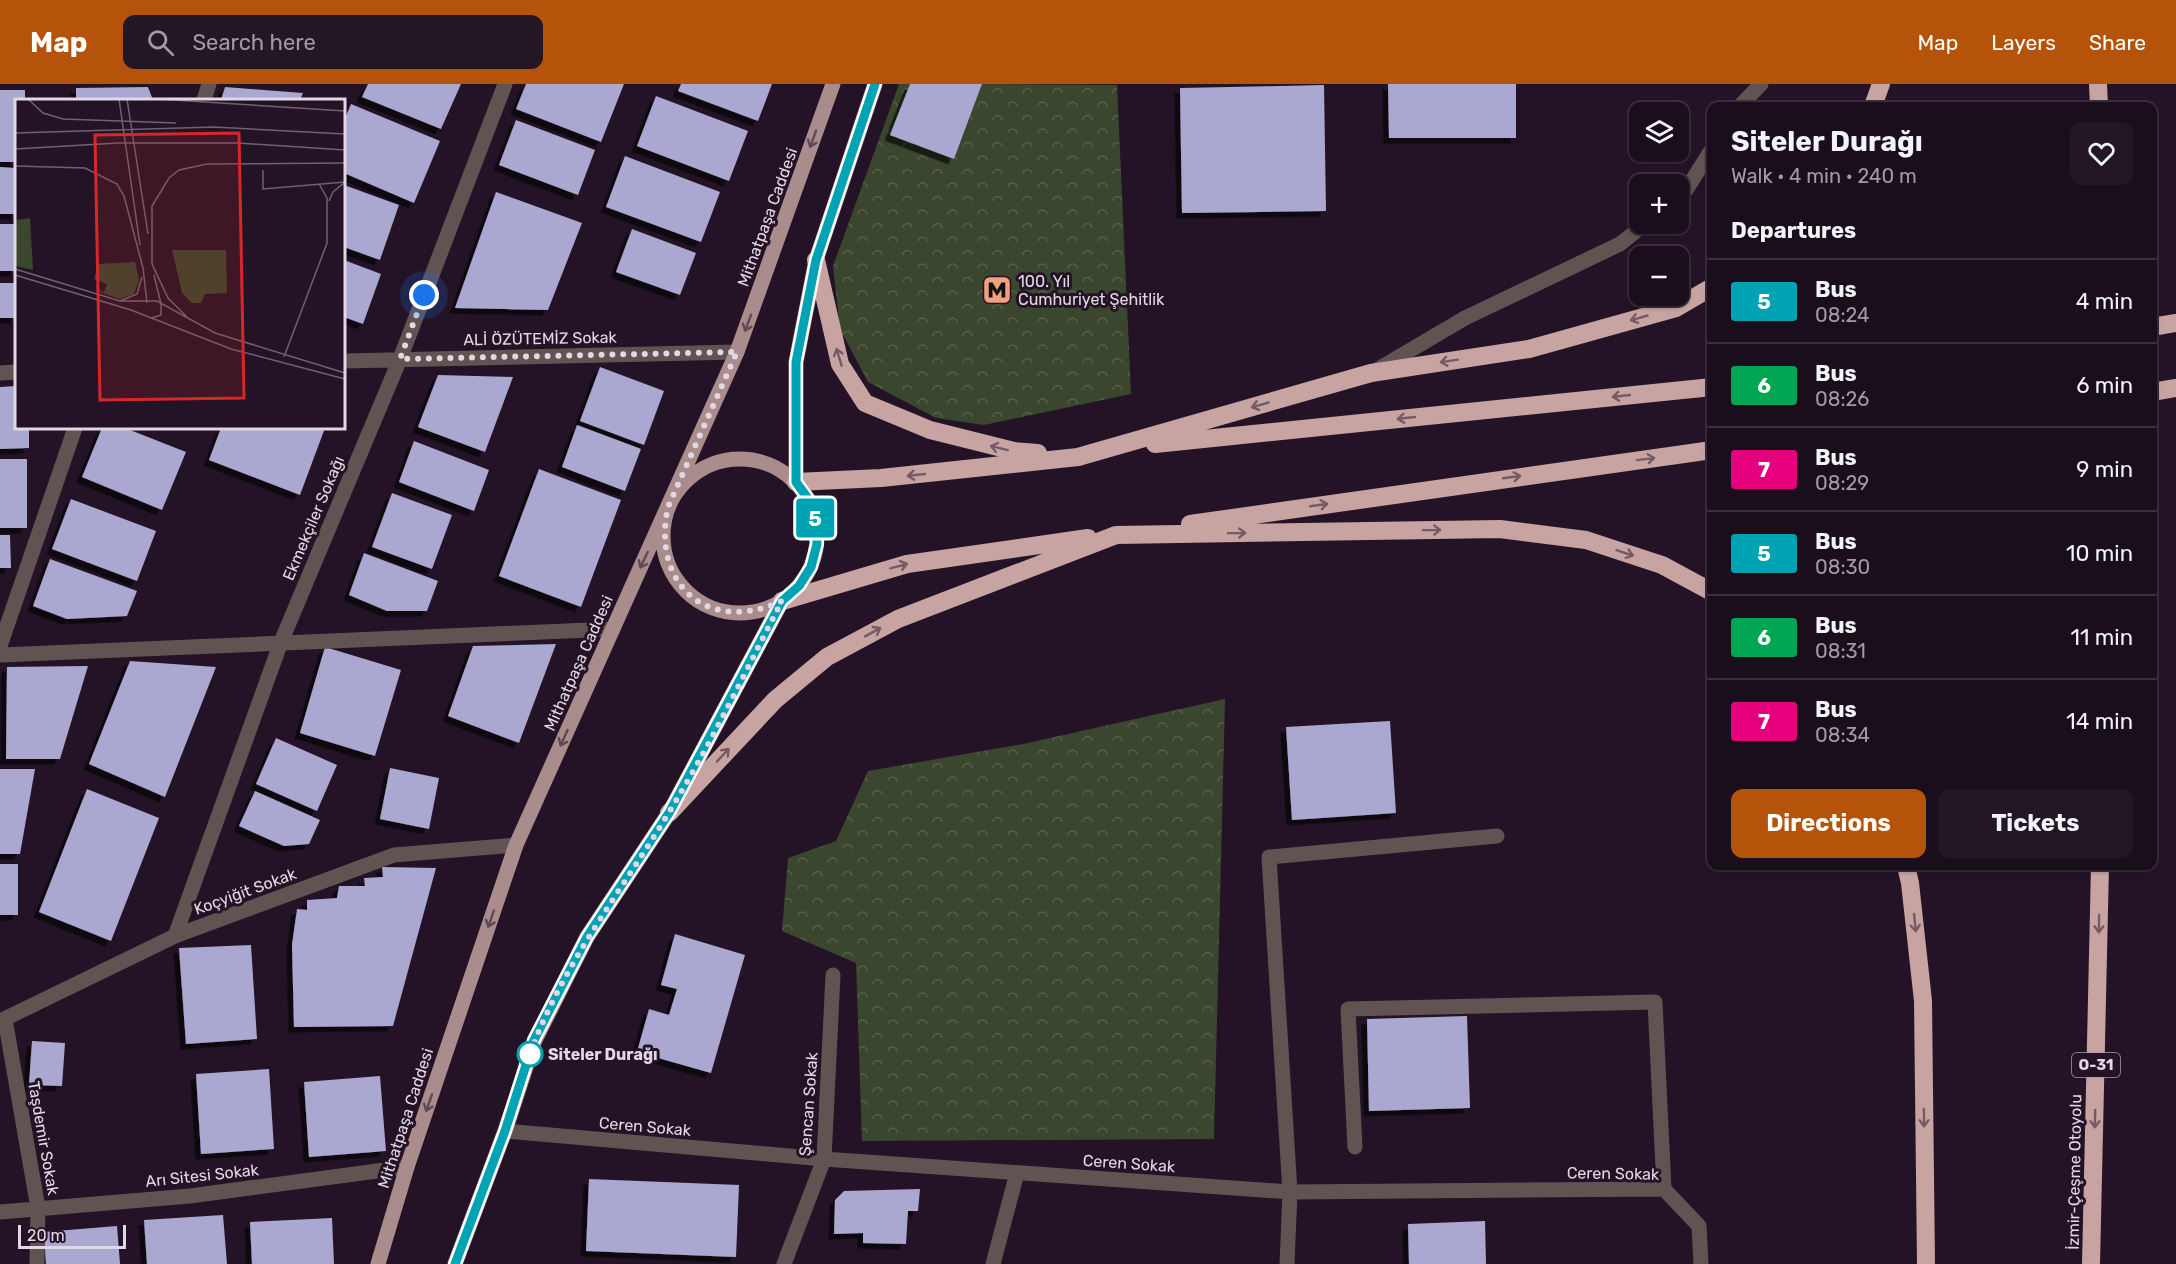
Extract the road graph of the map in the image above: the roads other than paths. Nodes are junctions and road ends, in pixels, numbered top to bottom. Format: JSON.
{"nodes":[{"id":1,"x":209,"y":84,"type":"edge"},
{"id":2,"x":505,"y":84,"type":"edge"},
{"id":3,"x":833,"y":84,"type":"edge"},
{"id":4,"x":875,"y":84,"type":"edge"},
{"id":5,"x":1761,"y":84,"type":"edge"},
{"id":6,"x":1881,"y":84,"type":"edge"},
{"id":7,"x":2098,"y":84,"type":"edge"},
{"id":8,"x":204,"y":99,"type":"edge"},
{"id":9,"x":1744,"y":102,"type":"edge"},
{"id":10,"x":1874,"y":102,"type":"edge"},
{"id":11,"x":2099,"y":102,"type":"edge"},
{"id":12,"x":1707,"y":157,"type":"edge"},
{"id":13,"x":1689,"y":185,"type":"edge"},
{"id":14,"x":1632,"y":234,"type":"edge"},
{"id":15,"x":816,"y":260,"type":"junction"},
{"id":16,"x":1707,"y":290,"type":"edge"},
{"id":17,"x":2176,"y":323,"type":"edge"},
{"id":18,"x":2157,"y":326,"type":"edge"},
{"id":19,"x":737,"y":352,"type":"junction"},
{"id":20,"x":400,"y":359,"type":"junction"},
{"id":21,"x":345,"y":361,"type":"edge"},
{"id":22,"x":15,"y":372,"type":"edge"},
{"id":23,"x":0,"y":373,"type":"edge"},
{"id":24,"x":1371,"y":373,"type":"junction"},
{"id":25,"x":1707,"y":388,"type":"edge"},
{"id":26,"x":2176,"y":388,"type":"edge"},
{"id":27,"x":2157,"y":391,"type":"edge"},
{"id":28,"x":75,"y":429,"type":"edge"},
{"id":29,"x":1109,"y":449,"type":"junction"},
{"id":30,"x":1707,"y":451,"type":"edge"},
{"id":31,"x":1078,"y":457,"type":"junction"},
{"id":32,"x":796,"y":482,"type":"junction"},
{"id":33,"x":668,"y":507,"type":"junction"},
{"id":34,"x":1116,"y":534,"type":"junction"},
{"id":35,"x":1707,"y":589,"type":"edge"},
{"id":36,"x":782,"y":601,"type":"junction"},
{"id":37,"x":613,"y":629,"type":"junction"},
{"id":38,"x":281,"y":642,"type":"junction"},
{"id":39,"x":0,"y":646,"type":"edge"},
{"id":40,"x":0,"y":655,"type":"edge"},
{"id":41,"x":669,"y":813,"type":"junction"},
{"id":42,"x":1497,"y":836,"type":"dead end"},
{"id":43,"x":516,"y":845,"type":"junction"},
{"id":44,"x":1907,"y":870,"type":"edge"},
{"id":45,"x":2100,"y":870,"type":"edge"},
{"id":46,"x":176,"y":936,"type":"junction"},
{"id":47,"x":833,"y":975,"type":"dead end"},
{"id":48,"x":2,"y":1020,"type":"edge"},
{"id":49,"x":505,"y":1131,"type":"junction"},
{"id":50,"x":1355,"y":1147,"type":"dead end"},
{"id":51,"x":824,"y":1160,"type":"junction"},
{"id":52,"x":407,"y":1167,"type":"junction"},
{"id":53,"x":1017,"y":1173,"type":"junction"},
{"id":54,"x":1664,"y":1189,"type":"junction"},
{"id":55,"x":1290,"y":1192,"type":"junction"},
{"id":56,"x":38,"y":1208,"type":"junction"},
{"id":57,"x":0,"y":1212,"type":"edge"},
{"id":58,"x":37,"y":1264,"type":"edge"},
{"id":59,"x":378,"y":1264,"type":"edge"},
{"id":60,"x":455,"y":1264,"type":"edge"},
{"id":61,"x":784,"y":1264,"type":"edge"},
{"id":62,"x":993,"y":1264,"type":"edge"},
{"id":63,"x":1287,"y":1264,"type":"edge"},
{"id":64,"x":1701,"y":1264,"type":"edge"},
{"id":65,"x":1926,"y":1264,"type":"edge"},
{"id":66,"x":2091,"y":1264,"type":"edge"}],
"edges":[{"from":1,"to":8,"type":"street"},
{"from":2,"to":20,"type":"street","name":"Ekmekçiler Sokağı"},
{"from":3,"to":19,"type":"main road","name":"Mithatpaşa Caddesi","one_way":true},
{"from":4,"to":15,"type":"main road"},
{"from":5,"to":9,"type":"street"},
{"from":6,"to":10,"type":"highway"},
{"from":7,"to":11,"type":"highway"},
{"from":12,"to":13,"type":"street"},
{"from":14,"to":24,"type":"street"},
{"from":31,"to":15,"type":"highway","one_way":true},
{"from":15,"to":32,"type":"main road"},
{"from":16,"to":24,"type":"highway","one_way":true},
{"from":17,"to":18,"type":"highway"},
{"from":19,"to":20,"type":"street","name":"ALİ ÖZÜTEMİZ Sokak"},
{"from":19,"to":33,"type":"main road","name":"Mithatpaşa Caddesi"},
{"from":20,"to":21,"type":"street","name":"ALİ ÖZÜTEMİZ Sokak"},
{"from":20,"to":38,"type":"street","name":"Ekmekçiler Sokağı"},
{"from":22,"to":23,"type":"street"},
{"from":24,"to":29,"type":"highway","one_way":true},
{"from":25,"to":29,"type":"highway","one_way":true},
{"from":26,"to":27,"type":"highway"},
{"from":28,"to":39,"type":"street"},
{"from":29,"to":31,"type":"highway"},
{"from":34,"to":30,"type":"highway","one_way":true},
{"from":31,"to":32,"type":"highway","one_way":true},
{"from":32,"to":33,"type":"main road"},
{"from":32,"to":36,"type":"main road"},
{"from":33,"to":36,"type":"main road"},
{"from":33,"to":37,"type":"main road","name":"Mithatpaşa Caddesi","one_way":true},
{"from":34,"to":35,"type":"highway","one_way":true},
{"from":36,"to":34,"type":"highway","one_way":true},
{"from":41,"to":34,"type":"highway","one_way":true},
{"from":36,"to":41,"type":"main road"},
{"from":37,"to":38,"type":"street"},
{"from":37,"to":43,"type":"main road","name":"Mithatpaşa Caddesi","one_way":true},
{"from":38,"to":40,"type":"street"},
{"from":38,"to":46,"type":"street","name":"Ekmekçiler Sokağı"},
{"from":41,"to":49,"type":"main road"},
{"from":42,"to":55,"type":"street"},
{"from":43,"to":46,"type":"street","name":"Koçyiğit Sokak"},
{"from":43,"to":52,"type":"main road","name":"Mithatpaşa Caddesi","one_way":true},
{"from":44,"to":65,"type":"highway","one_way":true},
{"from":45,"to":66,"type":"highway","name":"İzmir-Çeşme Otoyolu","number":"O-31","one_way":true},
{"from":46,"to":48,"type":"street","name":"Koçyiğit Sokak"},
{"from":47,"to":51,"type":"street","name":"Şencan Sokak"},
{"from":48,"to":56,"type":"street","name":"Taşdemir Sokak"},
{"from":49,"to":51,"type":"street","name":"Ceren Sokak"},
{"from":49,"to":60,"type":"main road"},
{"from":50,"to":54,"type":"street"},
{"from":51,"to":53,"type":"street","name":"Ceren Sokak"},
{"from":51,"to":61,"type":"street","name":"Şencan Sokak"},
{"from":52,"to":56,"type":"street","name":"Arı Sitesi Sokak"},
{"from":52,"to":59,"type":"main road","name":"Mithatpaşa Caddesi"},
{"from":53,"to":55,"type":"street","name":"Ceren Sokak"},
{"from":53,"to":62,"type":"street"},
{"from":54,"to":55,"type":"street","name":"Ceren Sokak"},
{"from":54,"to":64,"type":"street","name":"Ceren Sokak"},
{"from":55,"to":63,"type":"street"},
{"from":56,"to":57,"type":"street","name":"Arı Sitesi Sokak"},
{"from":56,"to":58,"type":"street","name":"Taşdemir Sokak"}]}
